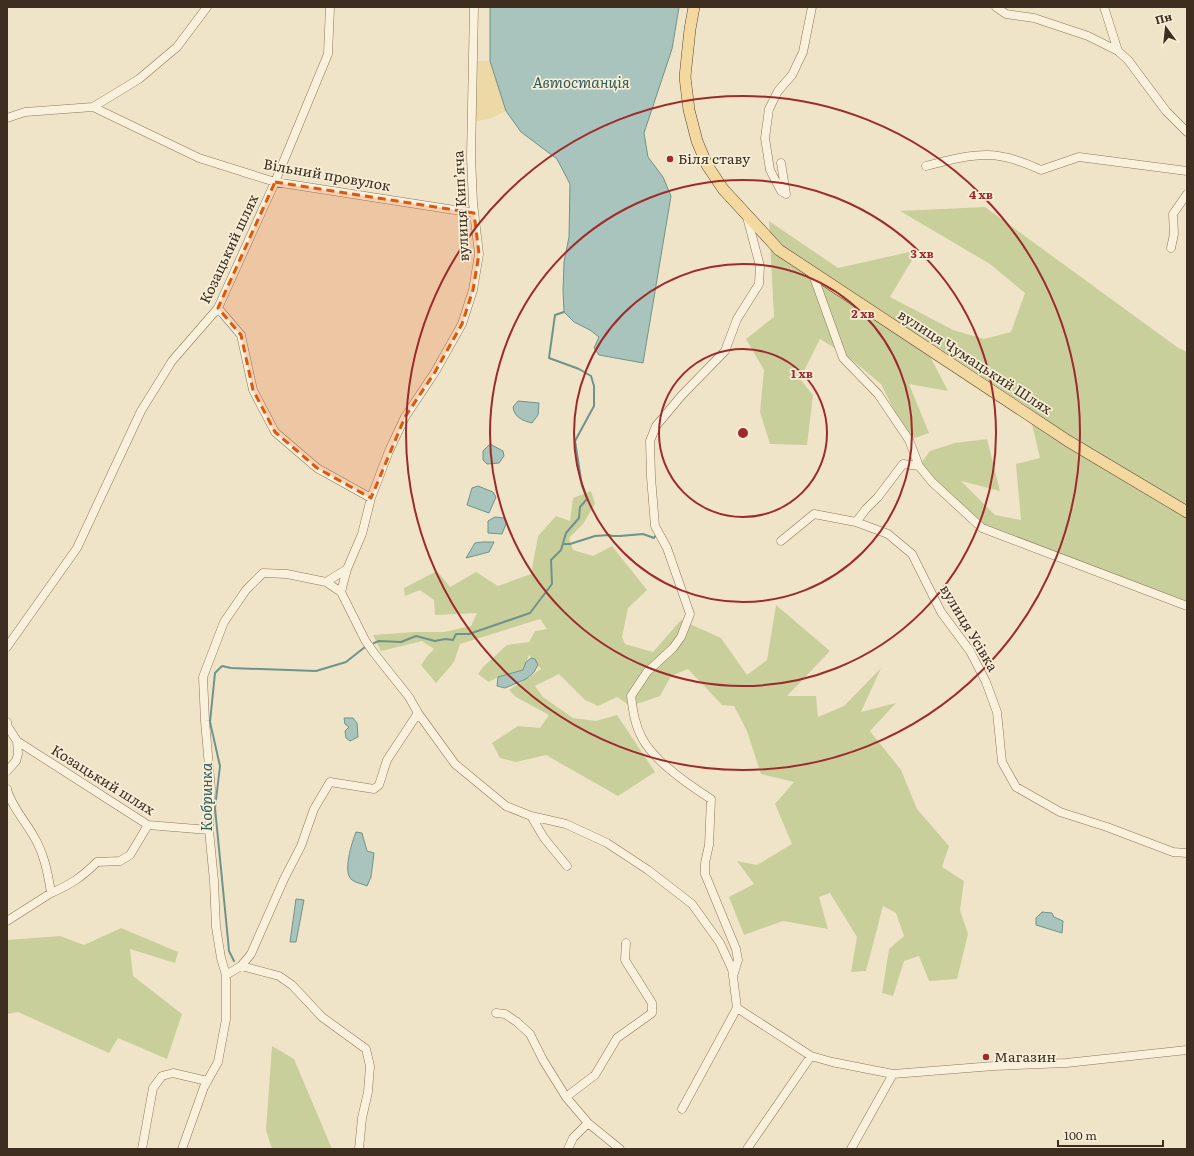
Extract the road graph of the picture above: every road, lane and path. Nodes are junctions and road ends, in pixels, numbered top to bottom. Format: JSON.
{"nodes":[{"id":1,"x":207,"y":7,"type":"edge"},
{"id":2,"x":330,"y":7,"type":"edge"},
{"id":3,"x":474,"y":7,"type":"edge"},
{"id":4,"x":694,"y":7,"type":"edge"},
{"id":5,"x":812,"y":7,"type":"edge"},
{"id":6,"x":996,"y":7,"type":"edge"},
{"id":7,"x":1104,"y":7,"type":"edge"},
{"id":8,"x":1118,"y":51,"type":"junction"},
{"id":9,"x":93,"y":107,"type":"junction"},
{"id":10,"x":7,"y":118,"type":"edge"},
{"id":11,"x":1187,"y":132,"type":"edge"},
{"id":12,"x":781,"y":163,"type":"dead end"},
{"id":13,"x":926,"y":166,"type":"dead end"},
{"id":14,"x":1187,"y":171,"type":"edge"},
{"id":15,"x":274,"y":182,"type":"junction"},
{"id":16,"x":1187,"y":194,"type":"edge"},
{"id":17,"x":474,"y":213,"type":"junction"},
{"id":18,"x":747,"y":216,"type":"junction"},
{"id":19,"x":1171,"y":248,"type":"dead end"},
{"id":20,"x":812,"y":272,"type":"junction"},
{"id":21,"x":218,"y":308,"type":"junction"},
{"id":22,"x":919,"y":466,"type":"junction"},
{"id":23,"x":371,"y":498,"type":"junction"},
{"id":24,"x":1187,"y":512,"type":"edge"},
{"id":25,"x":856,"y":522,"type":"junction"},
{"id":26,"x":782,"y":541,"type":"dead end"},
{"id":27,"x":347,"y":569,"type":"junction"},
{"id":28,"x":326,"y":582,"type":"junction"},
{"id":29,"x":341,"y":592,"type":"junction"},
{"id":30,"x":1187,"y":606,"type":"edge"},
{"id":31,"x":7,"y":647,"type":"edge"},
{"id":32,"x":418,"y":713,"type":"junction"},
{"id":33,"x":7,"y":722,"type":"edge"},
{"id":34,"x":17,"y":741,"type":"junction"},
{"id":35,"x":7,"y":771,"type":"edge"},
{"id":36,"x":7,"y":789,"type":"edge"},
{"id":37,"x":531,"y":816,"type":"junction"},
{"id":38,"x":148,"y":825,"type":"junction"},
{"id":39,"x":209,"y":830,"type":"junction"},
{"id":40,"x":1187,"y":853,"type":"edge"},
{"id":41,"x":568,"y":866,"type":"dead end"},
{"id":42,"x":51,"y":893,"type":"junction"},
{"id":43,"x":7,"y":922,"type":"edge"},
{"id":44,"x":626,"y":943,"type":"dead end"},
{"id":45,"x":241,"y":966,"type":"junction"},
{"id":46,"x":226,"y":976,"type":"junction"},
{"id":47,"x":733,"y":976,"type":"junction"},
{"id":48,"x":737,"y":1008,"type":"junction"},
{"id":49,"x":496,"y":1013,"type":"dead end"},
{"id":50,"x":1187,"y":1050,"type":"edge"},
{"id":51,"x":811,"y":1056,"type":"junction"},
{"id":52,"x":893,"y":1074,"type":"junction"},
{"id":53,"x":207,"y":1082,"type":"junction"},
{"id":54,"x":566,"y":1097,"type":"junction"},
{"id":55,"x":682,"y":1109,"type":"dead end"},
{"id":56,"x":588,"y":1123,"type":"junction"},
{"id":57,"x":142,"y":1149,"type":"edge"},
{"id":58,"x":182,"y":1149,"type":"edge"},
{"id":59,"x":359,"y":1149,"type":"edge"},
{"id":60,"x":568,"y":1149,"type":"edge"},
{"id":61,"x":620,"y":1149,"type":"edge"},
{"id":62,"x":747,"y":1149,"type":"edge"},
{"id":63,"x":851,"y":1149,"type":"edge"}],
"edges":[{"from":1,"to":9,"type":"street"},
{"from":2,"to":15,"type":"street","name":"Козацький шлях"},
{"from":3,"to":17,"type":"street","name":"вулиця Кипʼяча"},
{"from":4,"to":18,"type":"main road","name":"вулиця Чумацький Шлях"},
{"from":5,"to":12,"type":"street"},
{"from":6,"to":8,"type":"street"},
{"from":7,"to":8,"type":"street"},
{"from":8,"to":11,"type":"street"},
{"from":9,"to":10,"type":"street"},
{"from":9,"to":15,"type":"street","name":"Вільний провулок"},
{"from":13,"to":14,"type":"street"},
{"from":15,"to":17,"type":"street","name":"Вільний провулок"},
{"from":15,"to":21,"type":"street","name":"Козацький шлях"},
{"from":16,"to":19,"type":"street"},
{"from":17,"to":23,"type":"street","name":"вулиця Кипʼяча"},
{"from":18,"to":20,"type":"main road","name":"вулиця Чумацький Шлях"},
{"from":18,"to":47,"type":"street"},
{"from":20,"to":22,"type":"street"},
{"from":20,"to":24,"type":"main road","name":"вулиця Чумацький Шлях"},
{"from":21,"to":23,"type":"street"},
{"from":21,"to":31,"type":"street","name":"Козацький шлях"},
{"from":22,"to":25,"type":"street"},
{"from":22,"to":30,"type":"street"},
{"from":23,"to":27,"type":"street","name":"вулиця Кипʼяча"},
{"from":25,"to":26,"type":"street","name":"вулиця Усівка"},
{"from":25,"to":40,"type":"street","name":"вулиця Усівка"},
{"from":27,"to":28,"type":"street"},
{"from":27,"to":29,"type":"street","name":"вулиця Кипʼяча"},
{"from":28,"to":29,"type":"street"},
{"from":28,"to":39,"type":"street"},
{"from":29,"to":32,"type":"street"},
{"from":32,"to":37,"type":"street"},
{"from":32,"to":45,"type":"street"},
{"from":33,"to":34,"type":"street","name":"Козацький шлях"},
{"from":34,"to":35,"type":"street"},
{"from":34,"to":38,"type":"street","name":"Козацький шлях"},
{"from":36,"to":42,"type":"street"},
{"from":37,"to":41,"type":"street"},
{"from":37,"to":47,"type":"street"},
{"from":38,"to":39,"type":"street","name":"Козацький шлях"},
{"from":38,"to":42,"type":"street"},
{"from":39,"to":46,"type":"street"},
{"from":42,"to":43,"type":"street"},
{"from":44,"to":54,"type":"street"},
{"from":45,"to":46,"type":"street"},
{"from":45,"to":59,"type":"street"},
{"from":46,"to":53,"type":"street"},
{"from":47,"to":48,"type":"street"},
{"from":48,"to":51,"type":"street"},
{"from":48,"to":55,"type":"street"},
{"from":49,"to":54,"type":"street"},
{"from":50,"to":52,"type":"street"},
{"from":51,"to":52,"type":"street"},
{"from":51,"to":62,"type":"street"},
{"from":52,"to":63,"type":"street"},
{"from":53,"to":57,"type":"street"},
{"from":53,"to":58,"type":"street"},
{"from":54,"to":56,"type":"street"},
{"from":56,"to":60,"type":"street"},
{"from":56,"to":61,"type":"street"}]}
